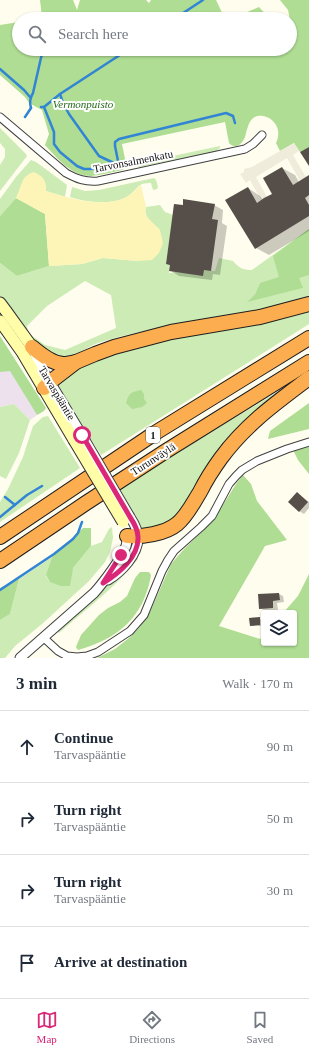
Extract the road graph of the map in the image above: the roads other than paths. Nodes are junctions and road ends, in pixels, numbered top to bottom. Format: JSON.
{"nodes":[{"id":1,"x":0,"y":117,"type":"edge"},
{"id":2,"x":262,"y":135,"type":"dead end"},
{"id":3,"x":0,"y":303,"type":"edge"},
{"id":4,"x":309,"y":304,"type":"edge"},
{"id":5,"x":0,"y":321,"type":"edge"},
{"id":6,"x":309,"y":338,"type":"edge"},
{"id":7,"x":32,"y":347,"type":"junction"},
{"id":8,"x":76,"y":362,"type":"junction"},
{"id":9,"x":309,"y":362,"type":"edge"},
{"id":10,"x":309,"y":378,"type":"edge"},
{"id":11,"x":47,"y":385,"type":"junction"},
{"id":12,"x":309,"y":442,"type":"edge"},
{"id":13,"x":133,"y":536,"type":"junction"},
{"id":14,"x":0,"y":537,"type":"edge"},
{"id":15,"x":0,"y":561,"type":"edge"},
{"id":16,"x":44,"y":638,"type":"junction"},
{"id":17,"x":20,"y":658,"type":"edge"}],
"edges":[{"from":1,"to":2,"type":"street","name":"Tarvonsalmenkatu"},
{"from":3,"to":7,"type":"main road","name":"Tarvaspääntie"},
{"from":4,"to":8,"type":"highway"},
{"from":5,"to":11,"type":"main road","name":"Tarvaspääntie"},
{"from":6,"to":14,"type":"highway","name":"Turunväylä","number":"1"},
{"from":7,"to":8,"type":"highway"},
{"from":7,"to":11,"type":"street","name":"Tarvaspääntie"},
{"from":8,"to":11,"type":"highway"},
{"from":9,"to":15,"type":"highway","name":"Turunväylä","number":"1"},
{"from":10,"to":13,"type":"highway"},
{"from":11,"to":13,"type":"main road","name":"Tarvaspääntie","bridge":true},
{"from":12,"to":16,"type":"street"},
{"from":13,"to":16,"type":"street"},
{"from":16,"to":17,"type":"street"}]}
